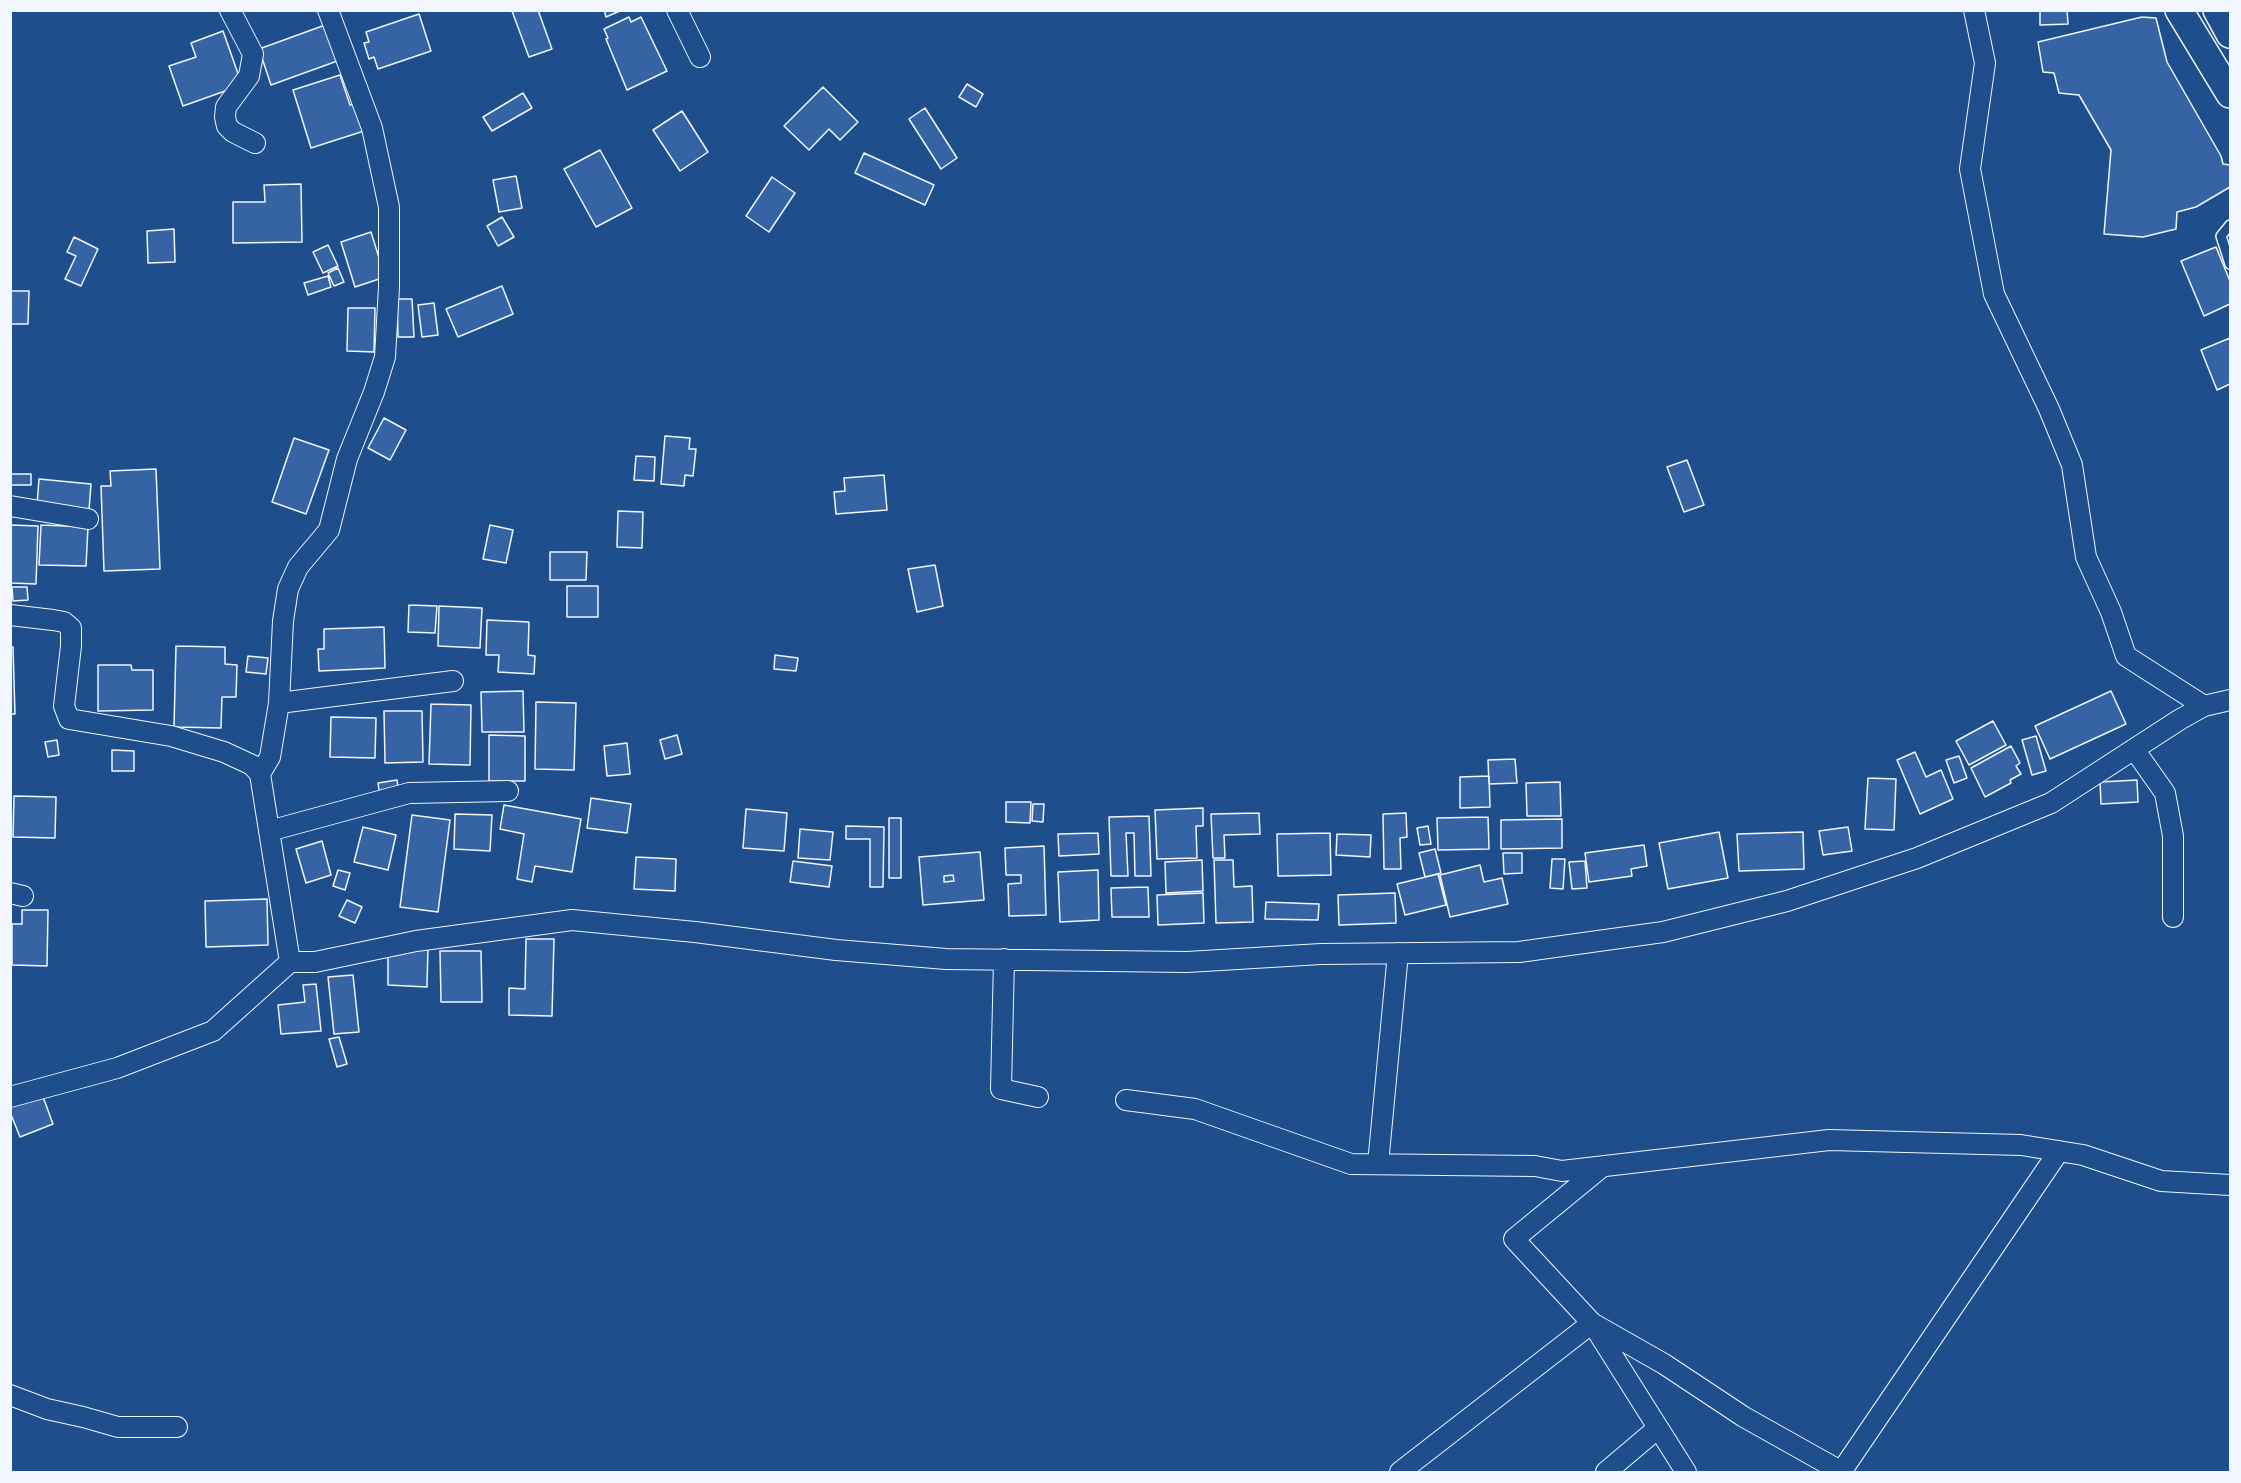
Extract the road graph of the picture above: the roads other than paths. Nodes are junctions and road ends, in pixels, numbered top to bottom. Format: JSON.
{"nodes":[{"id":1,"x":230,"y":10,"type":"edge"},
{"id":2,"x":328,"y":10,"type":"edge"},
{"id":3,"x":677,"y":10,"type":"edge"},
{"id":4,"x":1974,"y":10,"type":"edge"},
{"id":5,"x":2179,"y":10,"type":"edge"},
{"id":6,"x":2217,"y":10,"type":"edge"},
{"id":7,"x":2230,"y":34,"type":"edge"},
{"id":8,"x":700,"y":57,"type":"dead end"},
{"id":9,"x":2230,"y":94,"type":"edge"},
{"id":10,"x":255,"y":143,"type":"dead end"},
{"id":11,"x":2230,"y":225,"type":"edge"},
{"id":12,"x":2230,"y":264,"type":"edge"},
{"id":13,"x":10,"y":506,"type":"edge"},
{"id":14,"x":88,"y":519,"type":"dead end"},
{"id":15,"x":10,"y":615,"type":"edge"},
{"id":16,"x":453,"y":681,"type":"dead end"},
{"id":17,"x":2230,"y":700,"type":"edge"},
{"id":18,"x":279,"y":703,"type":"junction"},
{"id":19,"x":2204,"y":706,"type":"junction"},
{"id":20,"x":2134,"y":749,"type":"junction"},
{"id":21,"x":260,"y":774,"type":"junction"},
{"id":22,"x":508,"y":791,"type":"dead end"},
{"id":23,"x":269,"y":831,"type":"junction"},
{"id":24,"x":2173,"y":917,"type":"dead end"},
{"id":25,"x":1398,"y":953,"type":"junction"},
{"id":26,"x":1004,"y":959,"type":"junction"},
{"id":27,"x":290,"y":962,"type":"junction"},
{"id":28,"x":10,"y":1097,"type":"edge"},
{"id":29,"x":1038,"y":1097,"type":"dead end"},
{"id":30,"x":1126,"y":1100,"type":"dead end"},
{"id":31,"x":2059,"y":1151,"type":"junction"},
{"id":32,"x":1378,"y":1164,"type":"junction"},
{"id":33,"x":1603,"y":1167,"type":"junction"},
{"id":34,"x":2230,"y":1185,"type":"edge"},
{"id":35,"x":1592,"y":1323,"type":"junction"},
{"id":36,"x":10,"y":1395,"type":"edge"},
{"id":37,"x":177,"y":1428,"type":"dead end"},
{"id":38,"x":1658,"y":1428,"type":"junction"},
{"id":39,"x":1841,"y":1472,"type":"edge"},
{"id":40,"x":1400,"y":1473,"type":"edge"},
{"id":41,"x":1606,"y":1473,"type":"edge"},
{"id":42,"x":1686,"y":1473,"type":"edge"}],
"edges":[{"from":1,"to":10,"type":"street"},
{"from":2,"to":18,"type":"street"},
{"from":3,"to":8,"type":"street"},
{"from":4,"to":19,"type":"street"},
{"from":5,"to":9,"type":"street"},
{"from":6,"to":7,"type":"street"},
{"from":11,"to":12,"type":"lane"},
{"from":13,"to":14,"type":"street"},
{"from":15,"to":21,"type":"street"},
{"from":16,"to":18,"type":"street"},
{"from":17,"to":19,"type":"street"},
{"from":18,"to":21,"type":"street"},
{"from":19,"to":20,"type":"street"},
{"from":20,"to":24,"type":"street"},
{"from":20,"to":25,"type":"street"},
{"from":21,"to":23,"type":"street"},
{"from":22,"to":23,"type":"street"},
{"from":23,"to":27,"type":"street"},
{"from":25,"to":26,"type":"street"},
{"from":25,"to":32,"type":"street"},
{"from":26,"to":27,"type":"street"},
{"from":26,"to":29,"type":"street"},
{"from":27,"to":28,"type":"street"},
{"from":30,"to":32,"type":"street"},
{"from":31,"to":33,"type":"street"},
{"from":31,"to":34,"type":"street"},
{"from":31,"to":39,"type":"street"},
{"from":32,"to":33,"type":"street"},
{"from":33,"to":35,"type":"street"},
{"from":35,"to":38,"type":"street"},
{"from":35,"to":39,"type":"street"},
{"from":35,"to":40,"type":"street"},
{"from":36,"to":37,"type":"street"},
{"from":38,"to":41,"type":"street"},
{"from":38,"to":42,"type":"street"}]}
